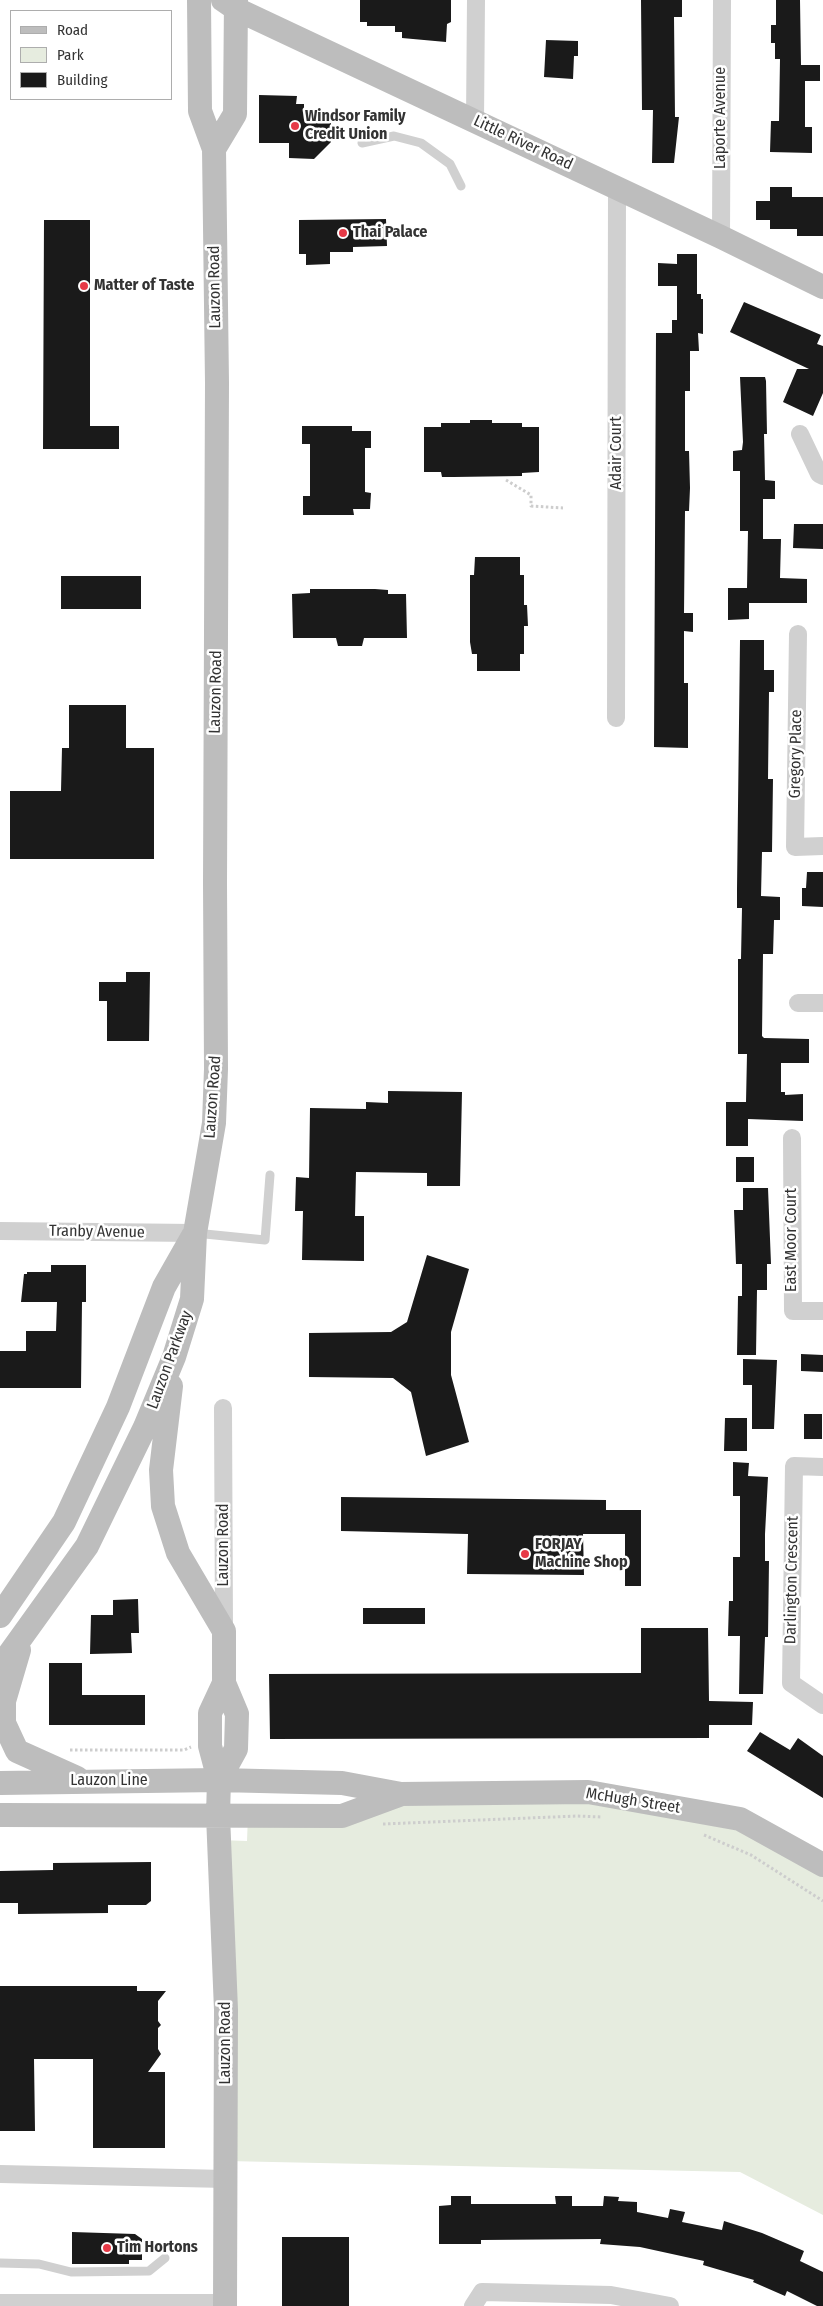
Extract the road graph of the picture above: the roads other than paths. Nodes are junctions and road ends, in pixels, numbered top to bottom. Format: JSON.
{"nodes":[{"id":1,"x":199,"y":0,"type":"edge"},
{"id":2,"x":476,"y":0,"type":"edge"},
{"id":3,"x":722,"y":0,"type":"edge"},
{"id":4,"x":232,"y":3,"type":"edge"},
{"id":5,"x":475,"y":121,"type":"junction"},
{"id":6,"x":362,"y":143,"type":"dead end"},
{"id":7,"x":214,"y":149,"type":"junction"},
{"id":8,"x":461,"y":186,"type":"dead end"},
{"id":9,"x":617,"y":188,"type":"junction"},
{"id":10,"x":721,"y":237,"type":"junction"},
{"id":11,"x":823,"y":288,"type":"edge"},
{"id":12,"x":800,"y":434,"type":"dead end"},
{"id":13,"x":823,"y":476,"type":"edge"},
{"id":14,"x":798,"y":634,"type":"dead end"},
{"id":15,"x":616,"y":718,"type":"dead end"},
{"id":16,"x":823,"y":846,"type":"edge"},
{"id":17,"x":798,"y":1003,"type":"dead end"},
{"id":18,"x":823,"y":1003,"type":"edge"},
{"id":19,"x":792,"y":1138,"type":"dead end"},
{"id":20,"x":270,"y":1175,"type":"dead end"},
{"id":21,"x":0,"y":1230,"type":"edge"},
{"id":22,"x":195,"y":1233,"type":"junction"},
{"id":23,"x":823,"y":1311,"type":"edge"},
{"id":24,"x":174,"y":1357,"type":"junction"},
{"id":25,"x":223,"y":1408,"type":"dead end"},
{"id":26,"x":823,"y":1467,"type":"edge"},
{"id":27,"x":0,"y":1616,"type":"edge"},
{"id":28,"x":224,"y":1631,"type":"junction"},
{"id":29,"x":24,"y":1632,"type":"junction"},
{"id":30,"x":0,"y":1667,"type":"edge"},
{"id":31,"x":823,"y":1705,"type":"edge"},
{"id":32,"x":219,"y":1780,"type":"junction"},
{"id":33,"x":85,"y":1781,"type":"junction"},
{"id":34,"x":0,"y":1783,"type":"edge"},
{"id":35,"x":401,"y":1794,"type":"junction"},
{"id":36,"x":0,"y":1815,"type":"edge"},
{"id":37,"x":218,"y":1815,"type":"junction"},
{"id":38,"x":823,"y":1865,"type":"edge"},
{"id":39,"x":0,"y":2174,"type":"edge"},
{"id":40,"x":226,"y":2179,"type":"junction"},
{"id":41,"x":165,"y":2258,"type":"dead end"},
{"id":42,"x":0,"y":2263,"type":"edge"},
{"id":43,"x":477,"y":2299,"type":"edge"},
{"id":44,"x":0,"y":2303,"type":"edge"},
{"id":45,"x":225,"y":2305,"type":"edge"},
{"id":46,"x":670,"y":2306,"type":"edge"}],
"edges":[{"from":1,"to":7,"type":"main road","name":"Lauzon Road"},
{"from":2,"to":5,"type":"street"},
{"from":3,"to":10,"type":"street","name":"Laporte Avenue"},
{"from":4,"to":5,"type":"main road","name":"Little River Road"},
{"from":4,"to":7,"type":"main road"},
{"from":5,"to":9,"type":"main road","name":"Little River Road"},
{"from":6,"to":8,"type":"lane"},
{"from":7,"to":22,"type":"main road","name":"Lauzon Road"},
{"from":9,"to":10,"type":"main road","name":"Little River Road"},
{"from":9,"to":15,"type":"street","name":"Adair Court"},
{"from":10,"to":11,"type":"main road","name":"Little River Road"},
{"from":12,"to":13,"type":"street"},
{"from":14,"to":16,"type":"street","name":"Gregory Place"},
{"from":17,"to":18,"type":"street"},
{"from":19,"to":23,"type":"street","name":"East Moor Court"},
{"from":20,"to":22,"type":"lane"},
{"from":21,"to":22,"type":"street","name":"Tranby Avenue"},
{"from":22,"to":24,"type":"main road","name":"Lauzon Parkway"},
{"from":22,"to":27,"type":"main road","name":"Lauzon Parkway"},
{"from":24,"to":28,"type":"main road"},
{"from":24,"to":29,"type":"main road","name":"Lauzon Parkway"},
{"from":25,"to":28,"type":"street","name":"Lauzon Road"},
{"from":26,"to":31,"type":"street","name":"Darlington Crescent"},
{"from":28,"to":32,"type":"main road","name":"Lauzon Road"},
{"from":29,"to":30,"type":"main road","name":"Lauzon Parkway"},
{"from":29,"to":33,"type":"main road"},
{"from":32,"to":33,"type":"main road","name":"Lauzon Line"},
{"from":32,"to":35,"type":"main road","name":"McHugh Street"},
{"from":32,"to":37,"type":"main road","name":"Lauzon Road"},
{"from":33,"to":34,"type":"main road","name":"Lauzon Line"},
{"from":35,"to":37,"type":"main road","name":"McHugh Street"},
{"from":35,"to":38,"type":"main road","name":"McHugh Street"},
{"from":36,"to":37,"type":"main road","name":"Lauzon Line"},
{"from":37,"to":40,"type":"main road","name":"Lauzon Road"},
{"from":39,"to":40,"type":"street"},
{"from":40,"to":45,"type":"main road","name":"Lauzon Road"},
{"from":41,"to":42,"type":"lane"},
{"from":43,"to":46,"type":"street"},
{"from":44,"to":45,"type":"street"}]}
